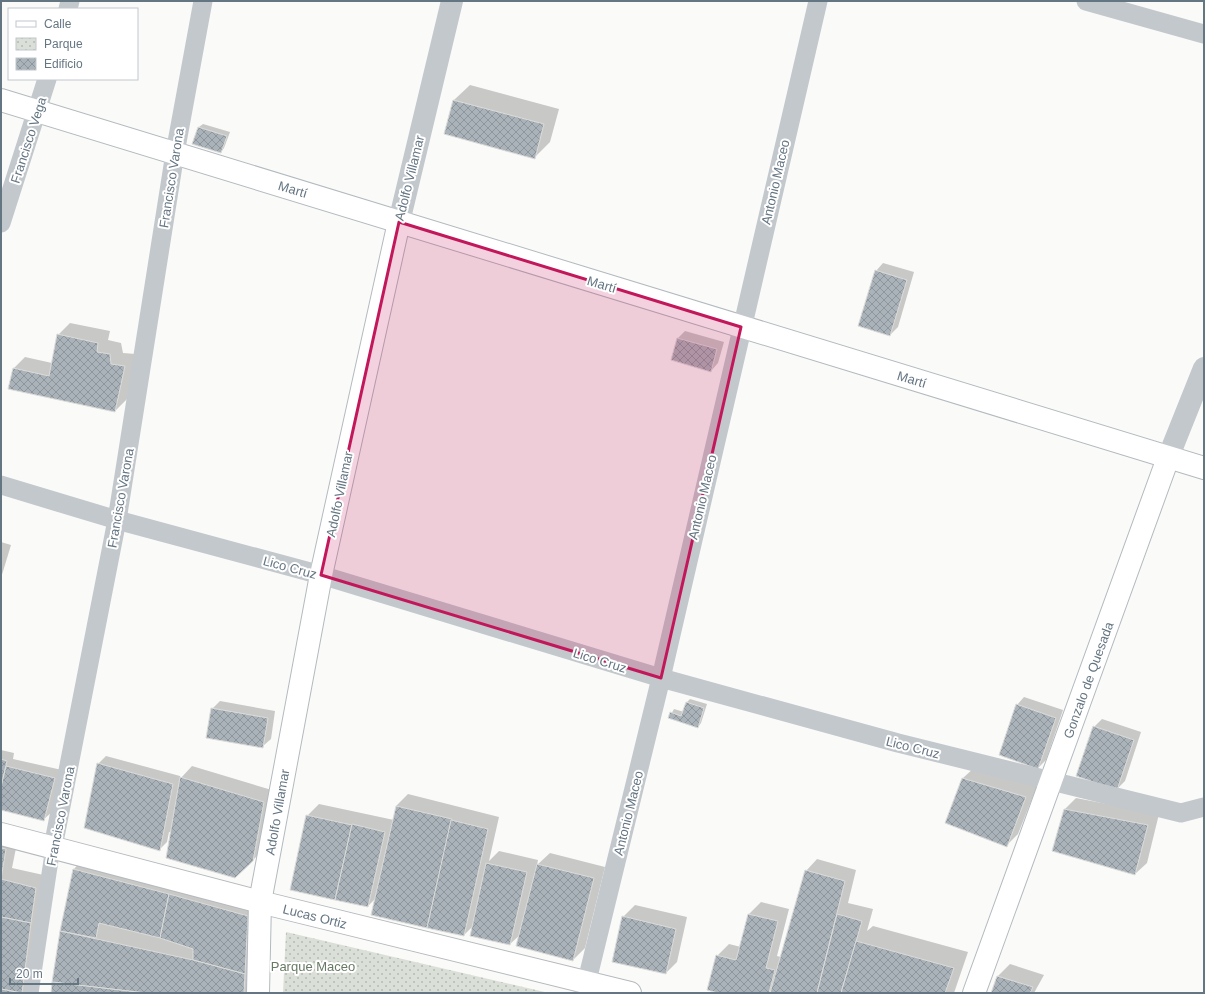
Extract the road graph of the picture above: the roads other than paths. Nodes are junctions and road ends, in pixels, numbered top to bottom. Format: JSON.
{"nodes":[{"id":1,"x":203,"y":1,"type":"edge"},
{"id":2,"x":452,"y":1,"type":"edge"},
{"id":3,"x":818,"y":1,"type":"edge"},
{"id":4,"x":1086,"y":1,"type":"edge"},
{"id":5,"x":1204,"y":34,"type":"edge"},
{"id":6,"x":47,"y":80,"type":"edge"},
{"id":7,"x":1,"y":100,"type":"edge"},
{"id":8,"x":38,"y":111,"type":"junction"},
{"id":9,"x":174,"y":153,"type":"junction"},
{"id":10,"x":399,"y":222,"type":"junction"},
{"id":11,"x":1,"y":223,"type":"edge"},
{"id":12,"x":741,"y":327,"type":"junction"},
{"id":13,"x":1204,"y":368,"type":"edge"},
{"id":14,"x":1168,"y":458,"type":"junction"},
{"id":15,"x":1204,"y":468,"type":"edge"},
{"id":16,"x":1,"y":485,"type":"edge"},
{"id":17,"x":117,"y":520,"type":"junction"},
{"id":18,"x":321,"y":575,"type":"junction"},
{"id":19,"x":661,"y":678,"type":"junction"},
{"id":20,"x":1051,"y":781,"type":"junction"},
{"id":21,"x":1204,"y":807,"type":"edge"},
{"id":22,"x":1,"y":834,"type":"edge"},
{"id":23,"x":53,"y":847,"type":"junction"},
{"id":24,"x":260,"y":902,"type":"junction"},
{"id":25,"x":585,"y":988,"type":"edge"},
{"id":26,"x":31,"y":993,"type":"edge"},
{"id":27,"x":258,"y":993,"type":"edge"},
{"id":28,"x":630,"y":993,"type":"edge"},
{"id":29,"x":974,"y":993,"type":"edge"}],
"edges":[{"from":1,"to":9,"type":"street","name":"Francisco Varona"},
{"from":2,"to":10,"type":"street","name":"Adolfo Villamar"},
{"from":3,"to":12,"type":"street","name":"Antonio Maceo"},
{"from":4,"to":5,"type":"street"},
{"from":6,"to":8,"type":"street","name":"Francisco Vega"},
{"from":7,"to":8,"type":"main road","name":"Martí"},
{"from":8,"to":9,"type":"main road","name":"Martí"},
{"from":8,"to":11,"type":"street","name":"Francisco Vega"},
{"from":9,"to":10,"type":"main road","name":"Martí"},
{"from":9,"to":17,"type":"street","name":"Francisco Varona"},
{"from":10,"to":12,"type":"main road","name":"Martí"},
{"from":10,"to":18,"type":"main road","name":"Adolfo Villamar"},
{"from":12,"to":14,"type":"main road","name":"Martí"},
{"from":12,"to":19,"type":"street","name":"Antonio Maceo"},
{"from":13,"to":14,"type":"street","name":"Gonzalo de Quesada"},
{"from":14,"to":15,"type":"main road","name":"Martí"},
{"from":14,"to":20,"type":"main road","name":"Gonzalo de Quesada"},
{"from":16,"to":17,"type":"street","name":"Lico Cruz"},
{"from":17,"to":18,"type":"street","name":"Lico Cruz"},
{"from":17,"to":23,"type":"street","name":"Francisco Varona"},
{"from":18,"to":19,"type":"street","name":"Lico Cruz"},
{"from":18,"to":24,"type":"main road","name":"Adolfo Villamar"},
{"from":19,"to":20,"type":"street","name":"Lico Cruz"},
{"from":19,"to":25,"type":"street","name":"Antonio Maceo"},
{"from":20,"to":21,"type":"street","name":"Lico Cruz"},
{"from":20,"to":29,"type":"main road","name":"Gonzalo de Quesada"},
{"from":22,"to":23,"type":"main road","name":"Lucas Ortiz"},
{"from":23,"to":24,"type":"main road","name":"Lucas Ortiz"},
{"from":23,"to":26,"type":"street","name":"Francisco Varona"},
{"from":24,"to":25,"type":"main road","name":"Lucas Ortiz"},
{"from":24,"to":27,"type":"main road","name":"Adolfo Villamar"},
{"from":25,"to":28,"type":"main road","name":"Lucas Ortiz"}]}
